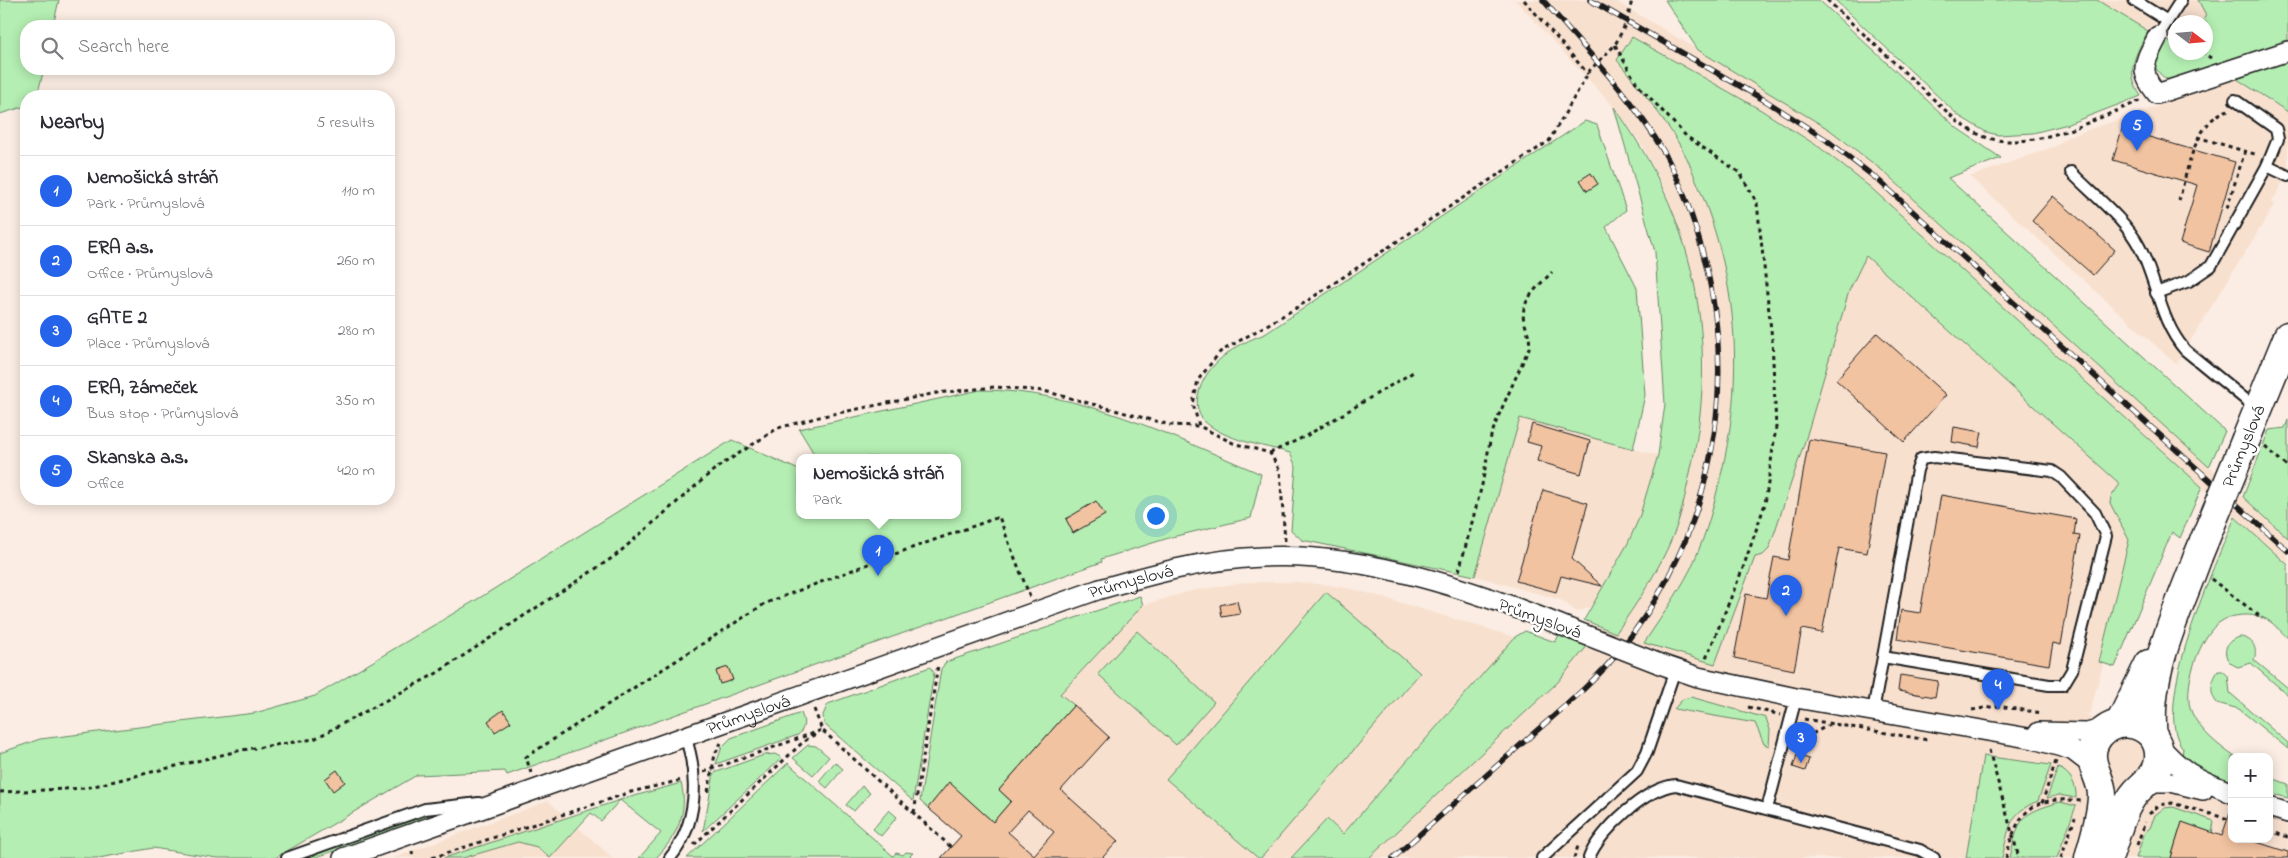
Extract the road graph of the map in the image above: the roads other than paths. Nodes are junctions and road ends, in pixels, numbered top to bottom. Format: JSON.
{"nodes":[{"id":1,"x":2134,"y":0,"type":"edge"},
{"id":2,"x":2181,"y":0,"type":"edge"},
{"id":3,"x":2162,"y":28,"type":"junction"},
{"id":4,"x":2288,"y":50,"type":"edge"},
{"id":5,"x":2235,"y":100,"type":"dead end"},
{"id":6,"x":2269,"y":162,"type":"junction"},
{"id":7,"x":2071,"y":172,"type":"dead end"},
{"id":8,"x":2288,"y":176,"type":"edge"},
{"id":9,"x":2156,"y":293,"type":"junction"},
{"id":10,"x":2288,"y":336,"type":"edge"},
{"id":11,"x":2258,"y":409,"type":"junction"},
{"id":12,"x":2202,"y":566,"type":"junction"},
{"id":13,"x":1883,"y":657,"type":"junction"},
{"id":14,"x":1667,"y":667,"type":"junction"},
{"id":15,"x":1796,"y":698,"type":"junction"},
{"id":16,"x":1873,"y":711,"type":"junction"},
{"id":17,"x":1940,"y":722,"type":"junction"},
{"id":18,"x":2114,"y":725,"type":"junction"},
{"id":19,"x":685,"y":736,"type":"junction"},
{"id":20,"x":2154,"y":739,"type":"junction"},
{"id":21,"x":2090,"y":777,"type":"junction"},
{"id":22,"x":2145,"y":784,"type":"junction"},
{"id":23,"x":2228,"y":793,"type":"edge"},
{"id":24,"x":2228,"y":794,"type":"edge"},
{"id":25,"x":517,"y":798,"type":"junction"},
{"id":26,"x":2273,"y":808,"type":"edge"},
{"id":27,"x":1768,"y":809,"type":"junction"},
{"id":28,"x":2288,"y":813,"type":"edge"},
{"id":29,"x":286,"y":858,"type":"edge"},
{"id":30,"x":343,"y":858,"type":"edge"},
{"id":31,"x":670,"y":858,"type":"edge"},
{"id":32,"x":1542,"y":858,"type":"edge"},
{"id":33,"x":1589,"y":858,"type":"edge"},
{"id":34,"x":1934,"y":858,"type":"edge"},
{"id":35,"x":2089,"y":858,"type":"edge"},
{"id":36,"x":2108,"y":858,"type":"edge"}],
"edges":[{"from":1,"to":3,"type":"lane"},
{"from":2,"to":3,"type":"lane"},
{"from":3,"to":4,"type":"street"},
{"from":5,"to":6,"type":"lane"},
{"from":6,"to":8,"type":"lane"},
{"from":6,"to":9,"type":"lane"},
{"from":7,"to":9,"type":"lane"},
{"from":9,"to":11,"type":"lane"},
{"from":10,"to":11,"type":"main road","name":"Průmyslová"},
{"from":11,"to":12,"type":"main road","name":"Průmyslová","bridge":true},
{"from":12,"to":18,"type":"main road","name":"Průmyslová"},
{"from":12,"to":20,"type":"main road","name":"Průmyslová"},
{"from":13,"to":13,"type":"lane"},
{"from":13,"to":16,"type":"lane"},
{"from":14,"to":15,"type":"street","name":"Průmyslová"},
{"from":14,"to":19,"type":"street","name":"Průmyslová","bridge":true},
{"from":14,"to":32,"type":"lane"},
{"from":15,"to":16,"type":"street","name":"Průmyslová"},
{"from":15,"to":27,"type":"lane"},
{"from":16,"to":17,"type":"street","name":"Průmyslová"},
{"from":17,"to":18,"type":"street","name":"Průmyslová"},
{"from":17,"to":21,"type":"street","name":"Průmyslová"},
{"from":18,"to":20,"type":"main road","name":"Průmyslová"},
{"from":18,"to":21,"type":"main road","name":"Průmyslová"},
{"from":19,"to":25,"type":"street","name":"Průmyslová"},
{"from":19,"to":31,"type":"lane"},
{"from":20,"to":22,"type":"main road","name":"Průmyslová"},
{"from":20,"to":23,"type":"street","name":"Průmyslová"},
{"from":21,"to":22,"type":"main road","name":"Průmyslová"},
{"from":21,"to":35,"type":"main road","name":"Průmyslová"},
{"from":22,"to":24,"type":"street","name":"Průmyslová"},
{"from":22,"to":36,"type":"main road","name":"Průmyslová"},
{"from":25,"to":29,"type":"lane"},
{"from":25,"to":30,"type":"street","name":"Průmyslová"},
{"from":26,"to":28,"type":"street"},
{"from":27,"to":33,"type":"lane"},
{"from":27,"to":34,"type":"lane"}]}
